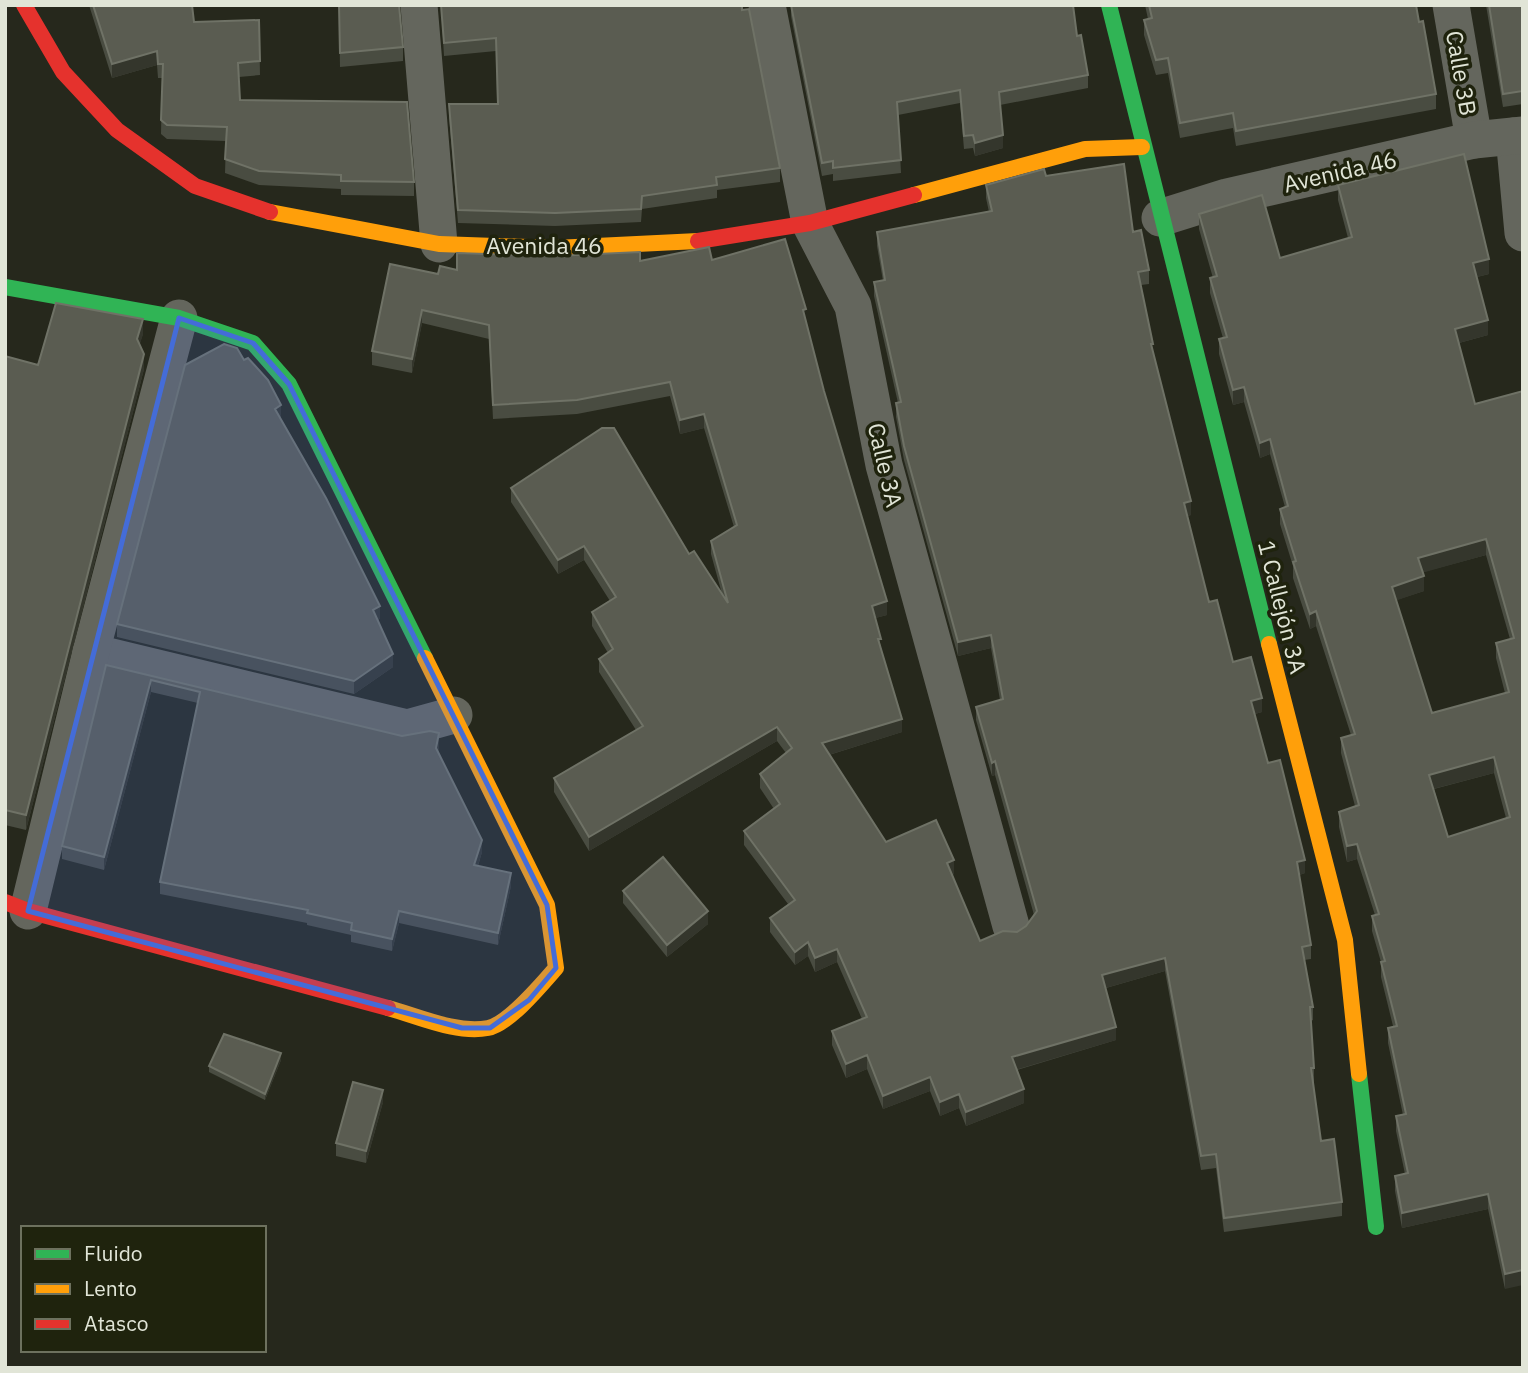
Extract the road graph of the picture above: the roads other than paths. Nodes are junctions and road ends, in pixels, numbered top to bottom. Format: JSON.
{"nodes":[{"id":1,"x":24,"y":5,"type":"edge"},
{"id":2,"x":419,"y":5,"type":"edge"},
{"id":3,"x":768,"y":5,"type":"edge"},
{"id":4,"x":1109,"y":5,"type":"edge"},
{"id":5,"x":1451,"y":5,"type":"edge"},
{"id":6,"x":1518,"y":136,"type":"edge"},
{"id":7,"x":1474,"y":140,"type":"junction"},
{"id":8,"x":1142,"y":147,"type":"junction"},
{"id":9,"x":1160,"y":218,"type":"junction"},
{"id":10,"x":810,"y":222,"type":"junction"},
{"id":11,"x":1523,"y":233,"type":"edge"},
{"id":12,"x":439,"y":244,"type":"junction"},
{"id":13,"x":5,"y":287,"type":"edge"},
{"id":14,"x":179,"y":318,"type":"junction"},
{"id":15,"x":91,"y":652,"type":"junction"},
{"id":16,"x":454,"y":715,"type":"junction"},
{"id":17,"x":17,"y":906,"type":"edge"},
{"id":18,"x":1011,"y":926,"type":"dead end"},
{"id":19,"x":1376,"y":1227,"type":"dead end"}],
"edges":[{"from":1,"to":12,"type":"street","name":"Avenida 46"},
{"from":2,"to":12,"type":"street"},
{"from":3,"to":10,"type":"street","name":"Calle 3A"},
{"from":4,"to":8,"type":"street","name":"1 Callejón 3A"},
{"from":5,"to":7,"type":"street","name":"Calle 3B"},
{"from":6,"to":7,"type":"street","name":"Avenida 46"},
{"from":6,"to":11,"type":"street"},
{"from":7,"to":9,"type":"street","name":"Avenida 46"},
{"from":8,"to":9,"type":"street","name":"1 Callejón 3A"},
{"from":8,"to":10,"type":"street","name":"Avenida 46"},
{"from":9,"to":19,"type":"street","name":"1 Callejón 3A"},
{"from":10,"to":12,"type":"street","name":"Avenida 46"},
{"from":10,"to":18,"type":"street","name":"Calle 3A"},
{"from":13,"to":14,"type":"street"},
{"from":14,"to":15,"type":"street"},
{"from":14,"to":16,"type":"street"},
{"from":15,"to":16,"type":"street"},
{"from":15,"to":17,"type":"street"},
{"from":16,"to":17,"type":"street"}]}
